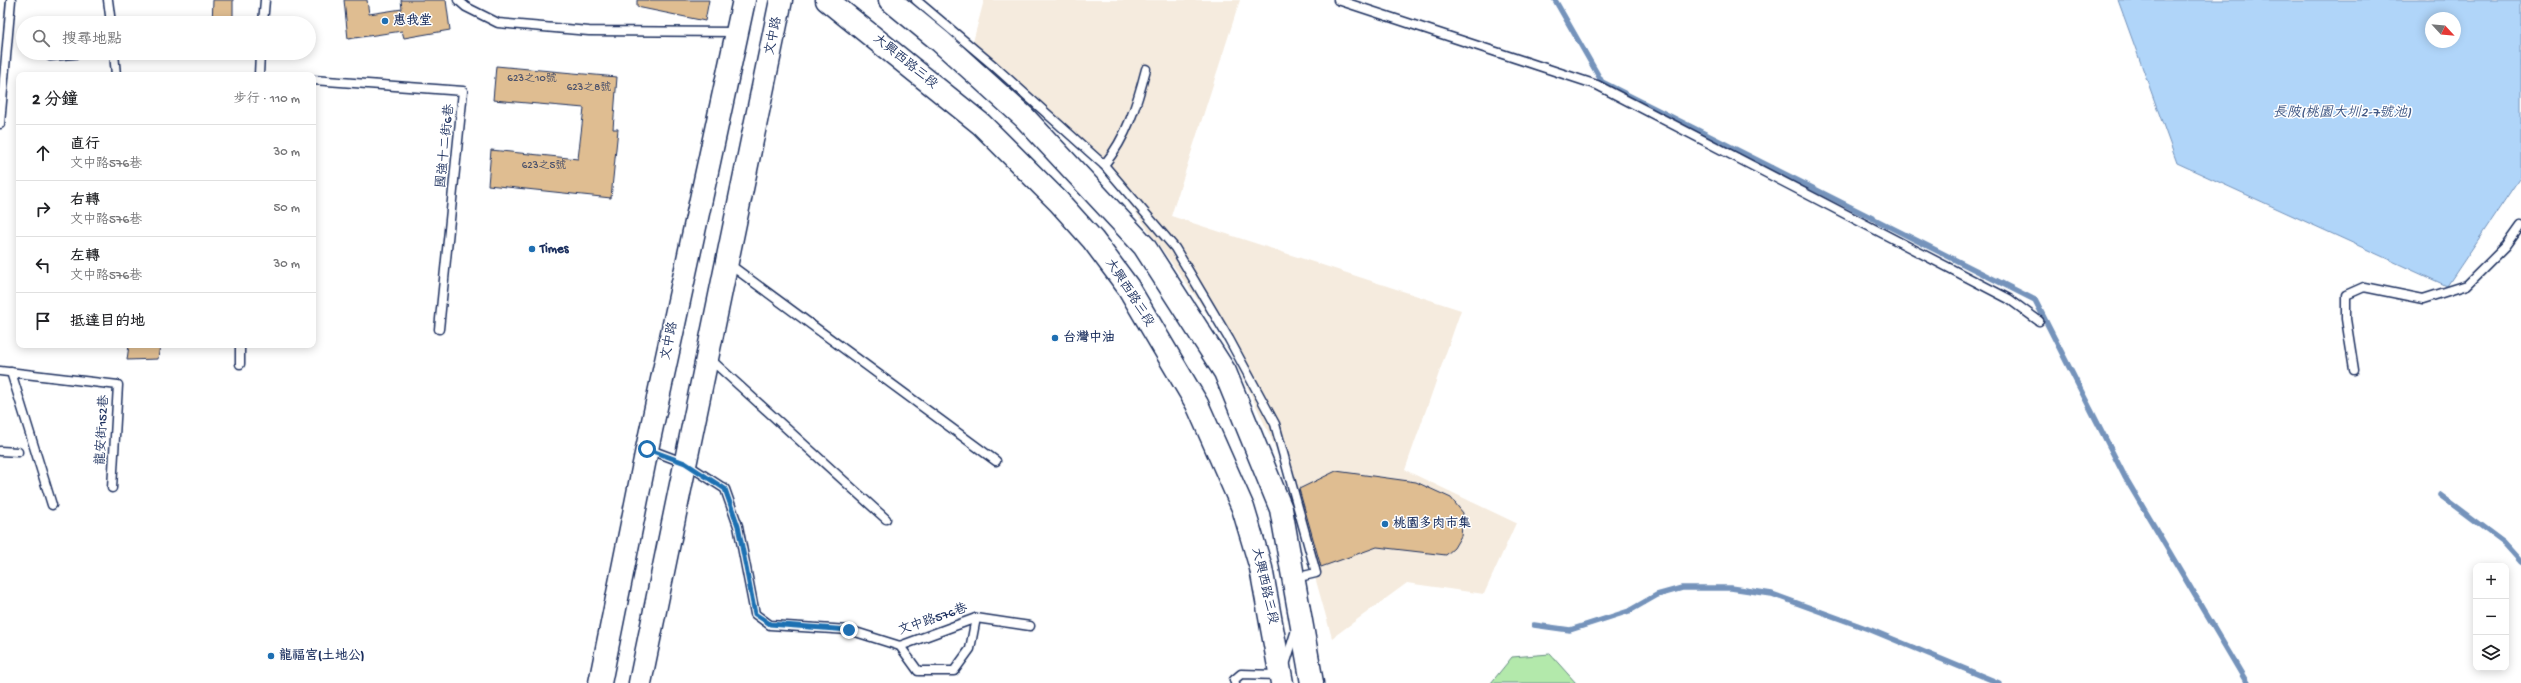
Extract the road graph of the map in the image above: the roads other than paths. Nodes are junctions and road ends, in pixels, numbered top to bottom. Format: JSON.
{"nodes":[{"id":1,"x":12,"y":0,"type":"edge"},
{"id":2,"x":108,"y":0,"type":"edge"},
{"id":3,"x":265,"y":0,"type":"edge"},
{"id":4,"x":458,"y":0,"type":"edge"},
{"id":5,"x":744,"y":0,"type":"edge"},
{"id":6,"x":781,"y":0,"type":"edge"},
{"id":7,"x":827,"y":0,"type":"edge"},
{"id":8,"x":890,"y":0,"type":"edge"},
{"id":9,"x":916,"y":0,"type":"edge"},
{"id":10,"x":1338,"y":0,"type":"edge"},
{"id":11,"x":110,"y":16,"type":"edge"},
{"id":12,"x":264,"y":16,"type":"edge"},
{"id":13,"x":737,"y":32,"type":"junction"},
{"id":14,"x":115,"y":60,"type":"edge"},
{"id":15,"x":260,"y":60,"type":"edge"},
{"id":16,"x":1146,"y":69,"type":"dead end"},
{"id":17,"x":116,"y":72,"type":"edge"},
{"id":18,"x":259,"y":72,"type":"edge"},
{"id":19,"x":316,"y":80,"type":"edge"},
{"id":20,"x":0,"y":124,"type":"edge"},
{"id":21,"x":1104,"y":165,"type":"junction"},
{"id":22,"x":2521,"y":225,"type":"edge"},
{"id":23,"x":727,"y":263,"type":"junction"},
{"id":24,"x":2039,"y":321,"type":"dead end"},
{"id":25,"x":439,"y":329,"type":"dead end"},
{"id":26,"x":240,"y":348,"type":"edge"},
{"id":27,"x":707,"y":357,"type":"junction"},
{"id":28,"x":240,"y":364,"type":"dead end"},
{"id":29,"x":2354,"y":370,"type":"dead end"},
{"id":30,"x":0,"y":371,"type":"edge"},
{"id":31,"x":11,"y":372,"type":"junction"},
{"id":32,"x":647,"y":449,"type":"junction"},
{"id":33,"x":0,"y":451,"type":"edge"},
{"id":34,"x":18,"y":452,"type":"dead end"},
{"id":35,"x":996,"y":461,"type":"dead end"},
{"id":36,"x":685,"y":463,"type":"junction"},
{"id":37,"x":112,"y":488,"type":"dead end"},
{"id":38,"x":52,"y":505,"type":"dead end"},
{"id":39,"x":886,"y":519,"type":"dead end"},
{"id":40,"x":1294,"y":578,"type":"junction"},
{"id":41,"x":976,"y":618,"type":"junction"},
{"id":42,"x":1300,"y":618,"type":"junction"},
{"id":43,"x":1030,"y":626,"type":"dead end"},
{"id":44,"x":900,"y":646,"type":"junction"},
{"id":45,"x":1282,"y":680,"type":"edge"},
{"id":46,"x":600,"y":683,"type":"edge"},
{"id":47,"x":640,"y":683,"type":"edge"},
{"id":48,"x":1235,"y":683,"type":"edge"},
{"id":49,"x":1312,"y":683,"type":"edge"},
{"id":50,"x":1319,"y":683,"type":"edge"}],
"edges":[{"from":1,"to":20,"type":"lane"},
{"from":2,"to":11,"type":"lane"},
{"from":3,"to":12,"type":"lane"},
{"from":4,"to":13,"type":"lane"},
{"from":5,"to":13,"type":"street","name":"文中路"},
{"from":6,"to":23,"type":"street","name":"文中路"},
{"from":7,"to":45,"type":"street","name":"大興西路三段"},
{"from":8,"to":40,"type":"street"},
{"from":9,"to":21,"type":"lane"},
{"from":10,"to":24,"type":"lane"},
{"from":13,"to":32,"type":"street","name":"文中路"},
{"from":14,"to":17,"type":"lane"},
{"from":15,"to":18,"type":"lane"},
{"from":16,"to":21,"type":"lane"},
{"from":19,"to":25,"type":"lane","name":"國強十二街6巷"},
{"from":21,"to":40,"type":"lane"},
{"from":22,"to":29,"type":"lane"},
{"from":23,"to":27,"type":"street","name":"文中路"},
{"from":23,"to":35,"type":"lane"},
{"from":26,"to":28,"type":"lane"},
{"from":27,"to":36,"type":"street","name":"文中路"},
{"from":27,"to":39,"type":"lane"},
{"from":30,"to":31,"type":"lane","name":"龍安街152巷"},
{"from":31,"to":37,"type":"lane","name":"龍安街152巷"},
{"from":31,"to":38,"type":"lane"},
{"from":32,"to":36,"type":"lane","name":"文中路576巷"},
{"from":32,"to":46,"type":"street","name":"文中路"},
{"from":33,"to":34,"type":"lane"},
{"from":36,"to":44,"type":"lane","name":"文中路576巷"},
{"from":36,"to":47,"type":"street","name":"文中路"},
{"from":40,"to":42,"type":"street"},
{"from":41,"to":43,"type":"lane","name":"文中路576巷"},
{"from":41,"to":44,"type":"lane","name":"文中路576巷"},
{"from":41,"to":44,"type":"lane"},
{"from":42,"to":45,"type":"lane"},
{"from":42,"to":49,"type":"street"},
{"from":42,"to":50,"type":"lane"},
{"from":45,"to":48,"type":"lane"}]}
